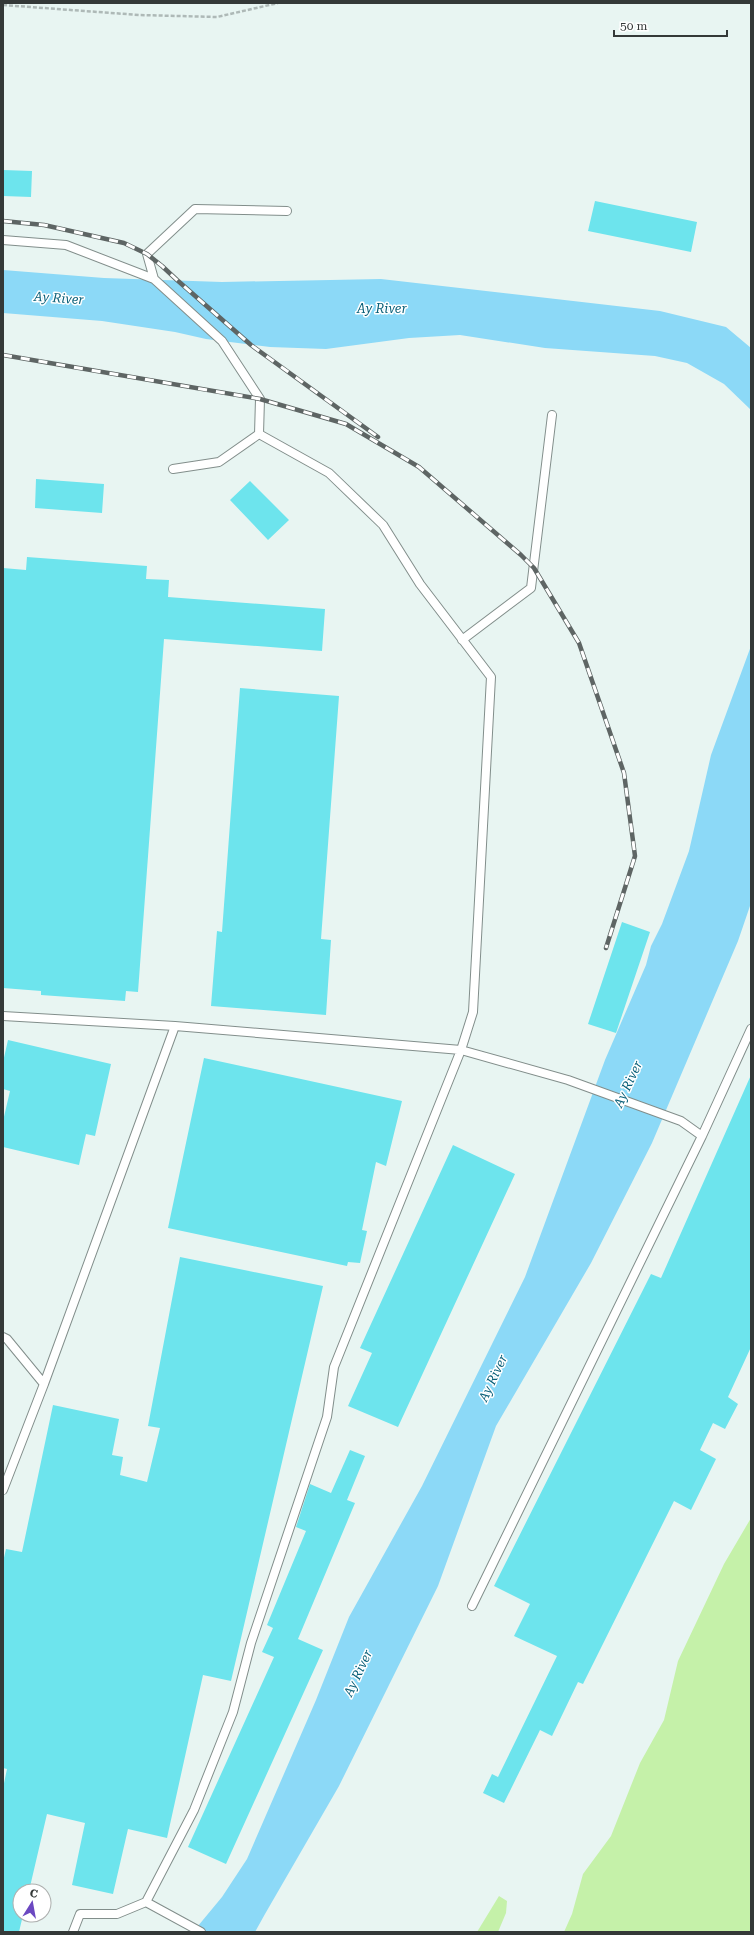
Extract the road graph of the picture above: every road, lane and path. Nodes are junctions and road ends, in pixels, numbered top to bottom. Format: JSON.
{"nodes":[{"id":1,"x":278,"y":3,"type":"edge"},
{"id":2,"x":3,"y":5,"type":"edge"},
{"id":3,"x":287,"y":211,"type":"dead end"},
{"id":4,"x":3,"y":240,"type":"edge"},
{"id":5,"x":154,"y":280,"type":"junction"},
{"id":6,"x":552,"y":415,"type":"dead end"},
{"id":7,"x":259,"y":434,"type":"junction"},
{"id":8,"x":173,"y":469,"type":"dead end"},
{"id":9,"x":462,"y":640,"type":"junction"},
{"id":10,"x":3,"y":1016,"type":"edge"},
{"id":11,"x":175,"y":1026,"type":"junction"},
{"id":12,"x":751,"y":1029,"type":"edge"},
{"id":13,"x":461,"y":1050,"type":"junction"},
{"id":14,"x":702,"y":1136,"type":"junction"},
{"id":15,"x":3,"y":1337,"type":"edge"},
{"id":16,"x":44,"y":1384,"type":"junction"},
{"id":17,"x":3,"y":1490,"type":"edge"},
{"id":18,"x":472,"y":1606,"type":"dead end"},
{"id":19,"x":146,"y":1902,"type":"junction"},
{"id":20,"x":73,"y":1932,"type":"edge"},
{"id":21,"x":201,"y":1932,"type":"edge"}],
"edges":[{"from":1,"to":2,"type":"path"},
{"from":3,"to":5,"type":"lane"},
{"from":4,"to":5,"type":"lane"},
{"from":5,"to":7,"type":"lane"},
{"from":6,"to":9,"type":"lane"},
{"from":7,"to":8,"type":"lane"},
{"from":7,"to":9,"type":"lane"},
{"from":9,"to":13,"type":"lane"},
{"from":10,"to":11,"type":"lane"},
{"from":11,"to":13,"type":"lane"},
{"from":11,"to":16,"type":"lane"},
{"from":12,"to":14,"type":"lane"},
{"from":13,"to":14,"type":"lane"},
{"from":13,"to":19,"type":"lane"},
{"from":14,"to":18,"type":"lane"},
{"from":15,"to":16,"type":"lane"},
{"from":16,"to":17,"type":"lane"},
{"from":19,"to":20,"type":"lane"},
{"from":19,"to":21,"type":"lane"}]}
